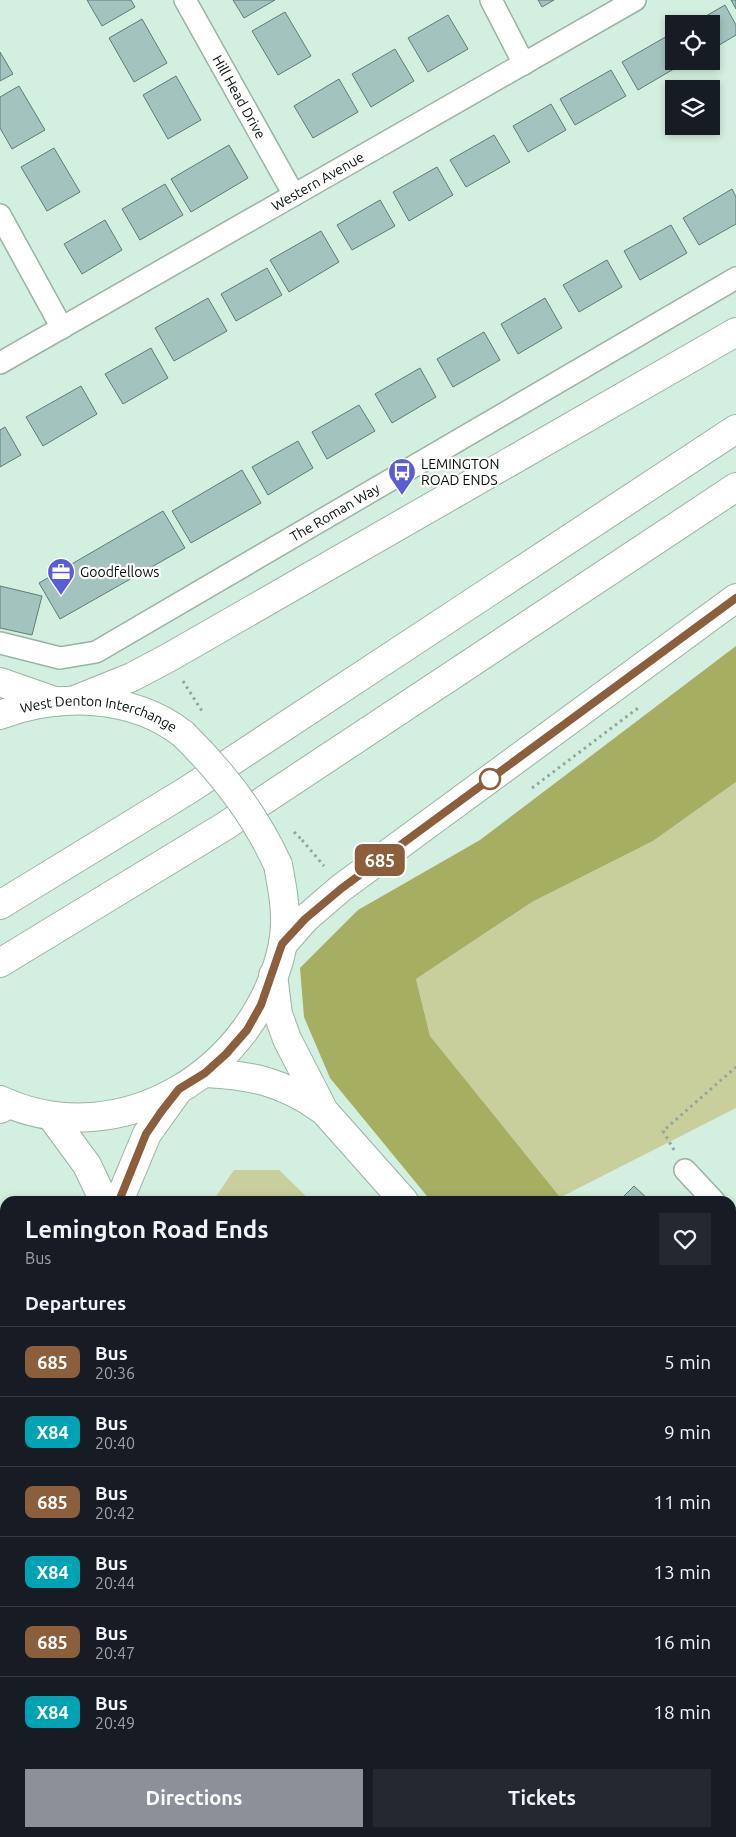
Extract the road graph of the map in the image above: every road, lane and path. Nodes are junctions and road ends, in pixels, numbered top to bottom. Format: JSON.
{"nodes":[{"id":1,"x":185,"y":0,"type":"edge"},
{"id":2,"x":491,"y":0,"type":"edge"},
{"id":3,"x":635,"y":0,"type":"edge"},
{"id":4,"x":524,"y":64,"type":"junction"},
{"id":5,"x":294,"y":195,"type":"junction"},
{"id":6,"x":0,"y":215,"type":"edge"},
{"id":7,"x":736,"y":278,"type":"edge"},
{"id":8,"x":62,"y":328,"type":"junction"},
{"id":9,"x":736,"y":332,"type":"edge"},
{"id":10,"x":0,"y":363,"type":"edge"},
{"id":11,"x":736,"y":430,"type":"edge"},
{"id":12,"x":736,"y":487,"type":"edge"},
{"id":13,"x":736,"y":598,"type":"edge"},
{"id":14,"x":0,"y":643,"type":"edge"},
{"id":15,"x":0,"y":682,"type":"edge"},
{"id":16,"x":66,"y":701,"type":"junction"},
{"id":17,"x":642,"y":705,"type":"dead end"},
{"id":18,"x":0,"y":715,"type":"edge"},
{"id":19,"x":532,"y":788,"type":"dead end"},
{"id":20,"x":302,"y":840,"type":"dead end"},
{"id":21,"x":342,"y":888,"type":"junction"},
{"id":22,"x":0,"y":905,"type":"edge"},
{"id":23,"x":282,"y":944,"type":"junction"},
{"id":24,"x":0,"y":963,"type":"edge"},
{"id":25,"x":273,"y":975,"type":"junction"},
{"id":26,"x":736,"y":1067,"type":"edge"},
{"id":27,"x":205,"y":1073,"type":"junction"},
{"id":28,"x":179,"y":1089,"type":"junction"},
{"id":29,"x":3,"y":1104,"type":"edge"},
{"id":30,"x":324,"y":1111,"type":"junction"},
{"id":31,"x":51,"y":1116,"type":"junction"},
{"id":32,"x":685,"y":1170,"type":"joint"},
{"id":33,"x":102,"y":1196,"type":"edge"},
{"id":34,"x":121,"y":1196,"type":"edge"},
{"id":35,"x":400,"y":1196,"type":"edge"},
{"id":36,"x":709,"y":1196,"type":"edge"}],
"edges":[{"from":1,"to":5,"type":"street","name":"Hill Head Drive"},
{"from":2,"to":4,"type":"street"},
{"from":3,"to":4,"type":"street","name":"Western Avenue"},
{"from":4,"to":5,"type":"street","name":"Western Avenue"},
{"from":5,"to":8,"type":"street","name":"Western Avenue"},
{"from":6,"to":8,"type":"street"},
{"from":7,"to":14,"type":"street","name":"The Roman Way"},
{"from":8,"to":10,"type":"street","name":"Western Avenue"},
{"from":9,"to":16,"type":"main road"},
{"from":11,"to":22,"type":"main road"},
{"from":12,"to":24,"type":"main road"},
{"from":13,"to":21,"type":"main road"},
{"from":15,"to":16,"type":"main road"},
{"from":16,"to":18,"type":"main road","name":"West Denton Interchange"},
{"from":16,"to":23,"type":"main road","name":"West Denton Interchange","bridge":true},
{"from":17,"to":19,"type":"path"},
{"from":20,"to":21,"type":"path"},
{"from":21,"to":23,"type":"main road"},
{"from":23,"to":25,"type":"main road","name":"West Denton Interchange"},
{"from":25,"to":27,"type":"main road","name":"West Denton Interchange"},
{"from":25,"to":30,"type":"main road"},
{"from":26,"to":32,"type":"path"},
{"from":27,"to":28,"type":"main road","name":"West Denton Interchange"},
{"from":27,"to":30,"type":"main road"},
{"from":28,"to":31,"type":"main road","name":"West Denton Interchange"},
{"from":28,"to":34,"type":"main road"},
{"from":29,"to":31,"type":"main road","name":"West Denton Interchange"},
{"from":30,"to":35,"type":"main road"},
{"from":31,"to":33,"type":"main road"},
{"from":32,"to":36,"type":"street"}]}
